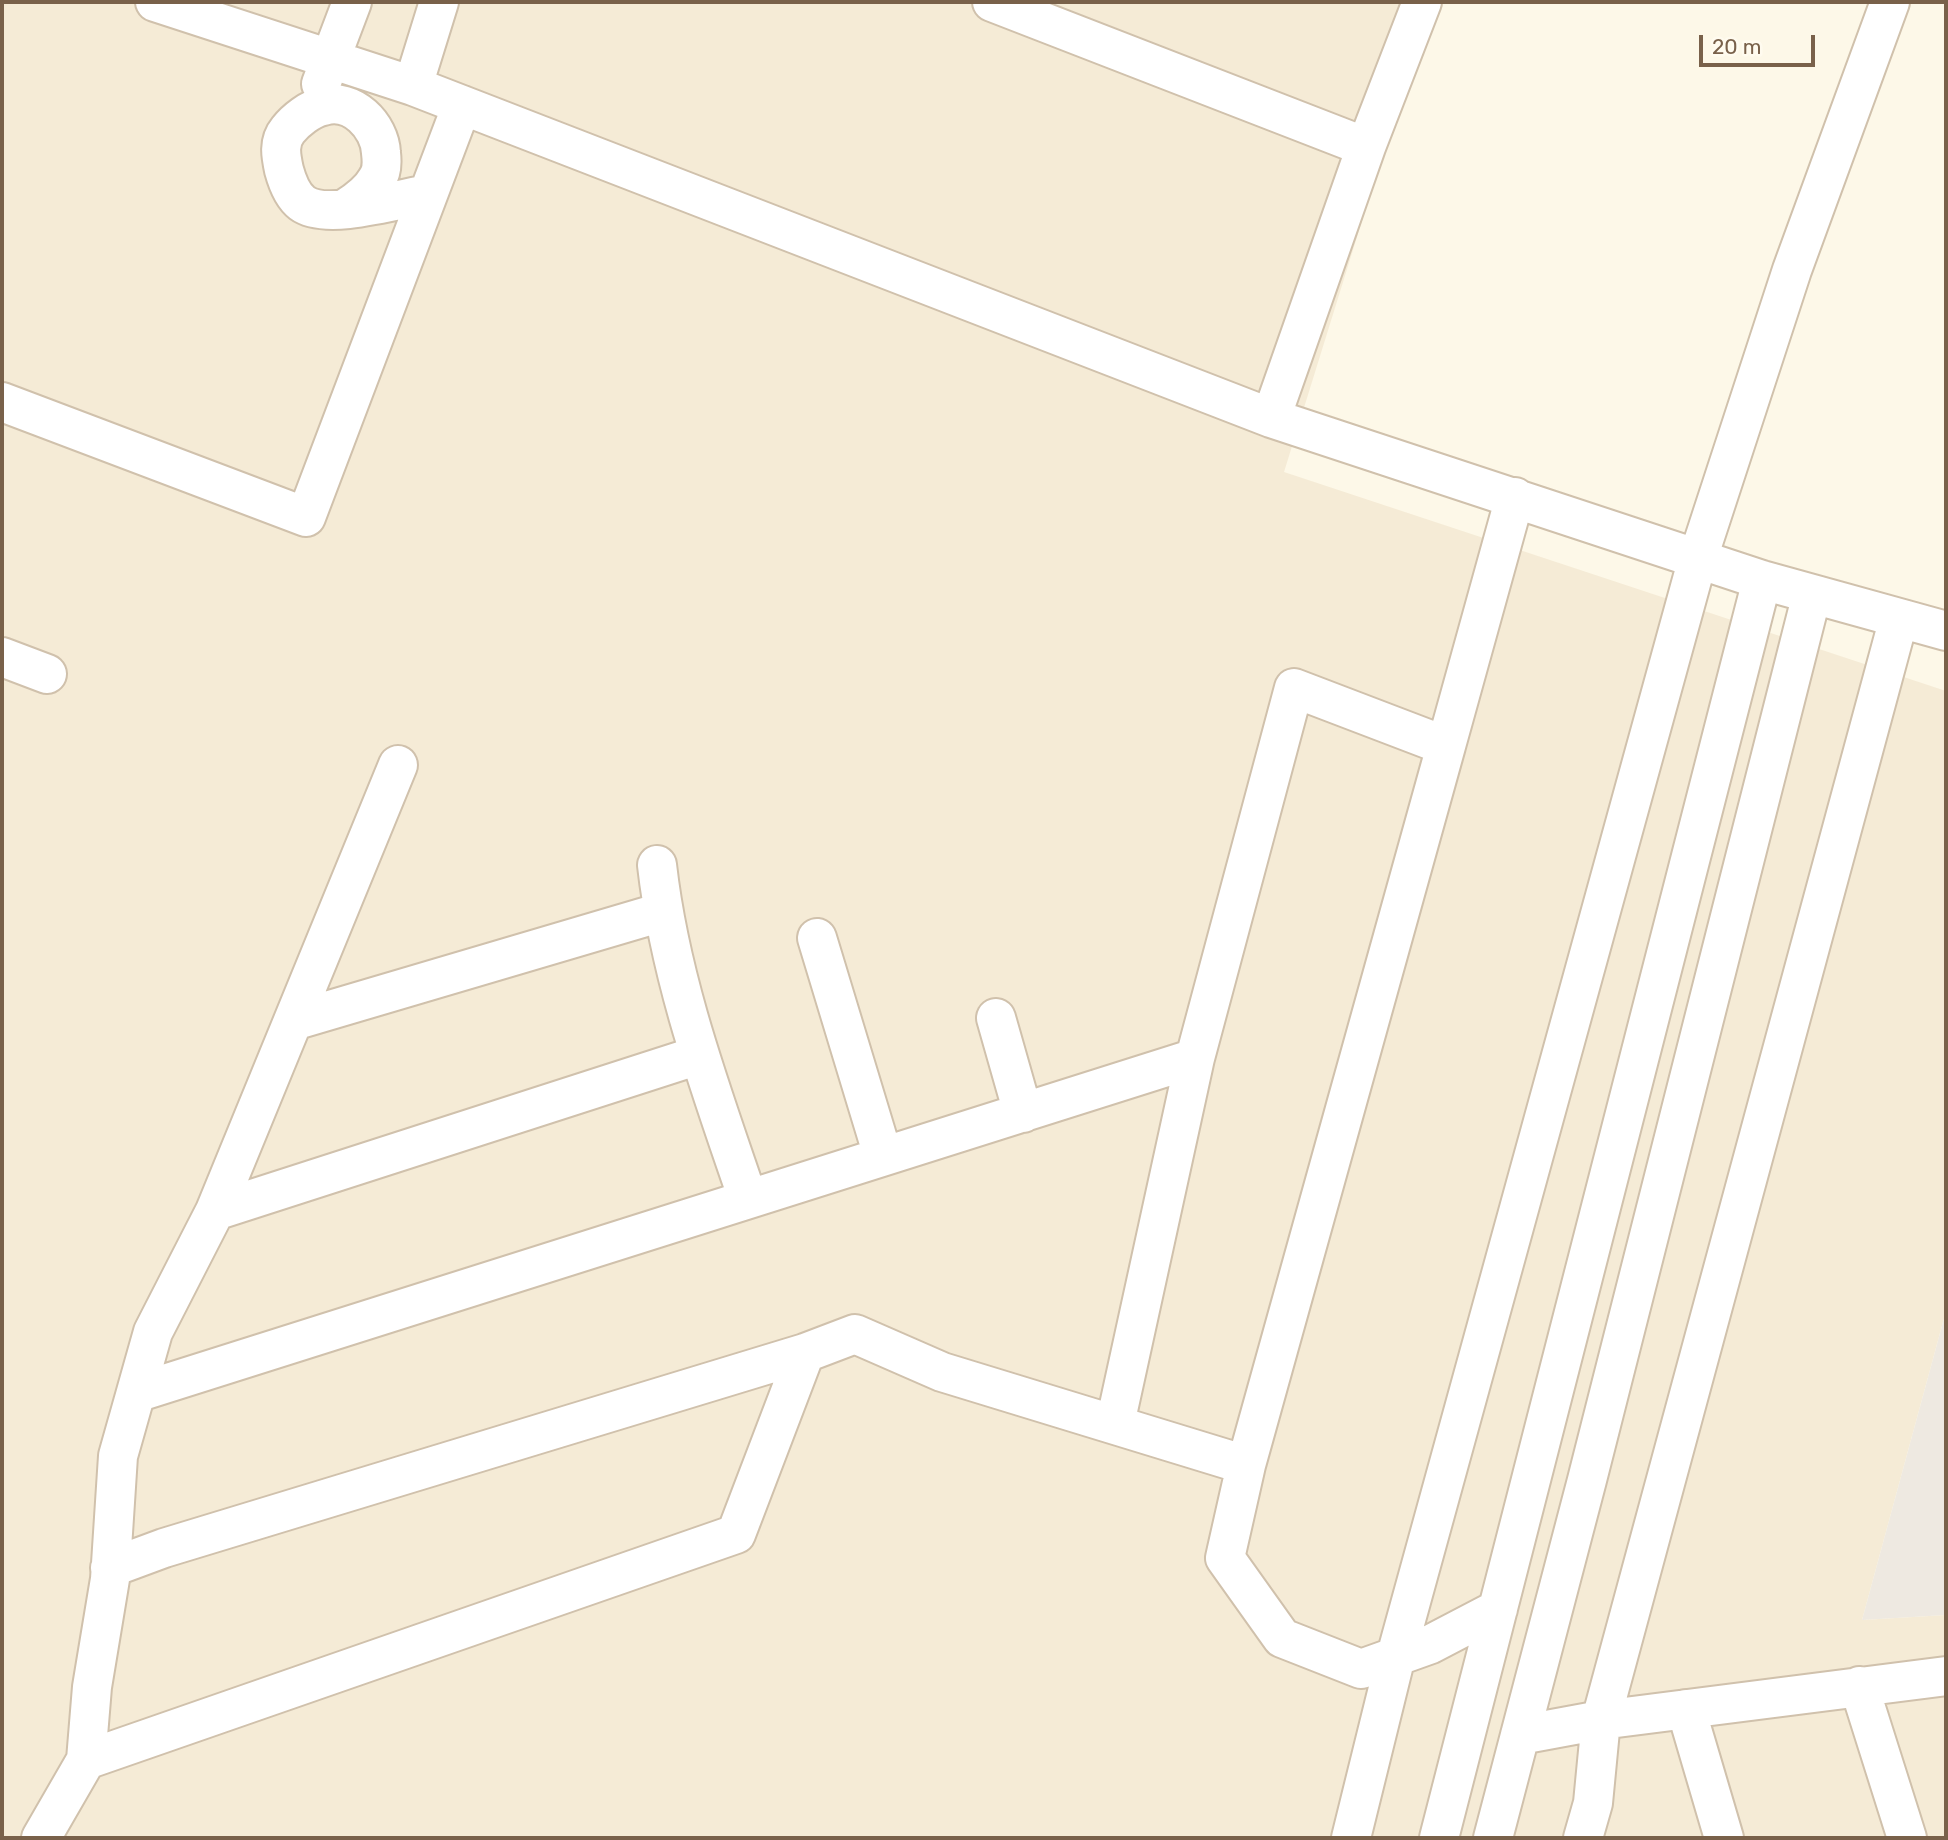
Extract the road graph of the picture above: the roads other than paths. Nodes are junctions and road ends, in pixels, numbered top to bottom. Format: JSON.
{"nodes":[{"id":1,"x":155,"y":2,"type":"edge"},
{"id":2,"x":352,"y":2,"type":"edge"},
{"id":3,"x":439,"y":2,"type":"edge"},
{"id":4,"x":992,"y":2,"type":"edge"},
{"id":5,"x":1422,"y":2,"type":"edge"},
{"id":6,"x":1890,"y":2,"type":"edge"},
{"id":7,"x":331,"y":60,"type":"junction"},
{"id":8,"x":413,"y":86,"type":"junction"},
{"id":9,"x":462,"y":105,"type":"junction"},
{"id":10,"x":309,"y":112,"type":"junction"},
{"id":11,"x":1366,"y":146,"type":"junction"},
{"id":12,"x":428,"y":194,"type":"junction"},
{"id":13,"x":346,"y":208,"type":"junction"},
{"id":14,"x":2,"y":401,"type":"edge"},
{"id":15,"x":1271,"y":418,"type":"junction"},
{"id":16,"x":1515,"y":497,"type":"junction"},
{"id":17,"x":1698,"y":558,"type":"junction"},
{"id":18,"x":1762,"y":580,"type":"junction"},
{"id":19,"x":1812,"y":594,"type":"junction"},
{"id":20,"x":1899,"y":618,"type":"junction"},
{"id":21,"x":1946,"y":631,"type":"edge"},
{"id":22,"x":2,"y":657,"type":"edge"},
{"id":23,"x":47,"y":674,"type":"dead end"},
{"id":24,"x":1446,"y":746,"type":"junction"},
{"id":25,"x":398,"y":765,"type":"dead end"},
{"id":26,"x":657,"y":865,"type":"dead end"},
{"id":27,"x":662,"y":912,"type":"junction"},
{"id":28,"x":817,"y":938,"type":"dead end"},
{"id":29,"x":996,"y":1018,"type":"dead end"},
{"id":30,"x":293,"y":1021,"type":"junction"},
{"id":31,"x":699,"y":1055,"type":"junction"},
{"id":32,"x":1195,"y":1058,"type":"junction"},
{"id":33,"x":1023,"y":1112,"type":"junction"},
{"id":34,"x":883,"y":1156,"type":"junction"},
{"id":35,"x":748,"y":1199,"type":"junction"},
{"id":36,"x":215,"y":1211,"type":"junction"},
{"id":37,"x":805,"y":1353,"type":"junction"},
{"id":38,"x":136,"y":1393,"type":"junction"},
{"id":39,"x":1115,"y":1424,"type":"junction"},
{"id":40,"x":1246,"y":1465,"type":"junction"},
{"id":41,"x":110,"y":1568,"type":"junction"},
{"id":42,"x":1498,"y":1609,"type":"junction"},
{"id":43,"x":1396,"y":1656,"type":"junction"},
{"id":44,"x":1946,"y":1676,"type":"edge"},
{"id":45,"x":1859,"y":1685,"type":"junction"},
{"id":46,"x":1686,"y":1709,"type":"junction"},
{"id":47,"x":1601,"y":1720,"type":"junction"},
{"id":48,"x":1520,"y":1735,"type":"junction"},
{"id":49,"x":86,"y":1760,"type":"junction"},
{"id":50,"x":41,"y":1838,"type":"edge"},
{"id":51,"x":1351,"y":1838,"type":"edge"},
{"id":52,"x":1439,"y":1838,"type":"edge"},
{"id":53,"x":1493,"y":1838,"type":"edge"},
{"id":54,"x":1583,"y":1838,"type":"edge"},
{"id":55,"x":1724,"y":1838,"type":"edge"},
{"id":56,"x":1907,"y":1838,"type":"edge"}],
"edges":[{"from":1,"to":7,"type":"street"},
{"from":2,"to":7,"type":"street"},
{"from":3,"to":8,"type":"street"},
{"from":4,"to":11,"type":"street"},
{"from":5,"to":11,"type":"street"},
{"from":6,"to":17,"type":"street"},
{"from":7,"to":8,"type":"street"},
{"from":7,"to":10,"type":"street"},
{"from":8,"to":9,"type":"street"},
{"from":9,"to":12,"type":"street"},
{"from":9,"to":15,"type":"street"},
{"from":10,"to":13,"type":"street"},
{"from":10,"to":13,"type":"street"},
{"from":11,"to":15,"type":"street"},
{"from":12,"to":13,"type":"street"},
{"from":12,"to":14,"type":"street"},
{"from":15,"to":16,"type":"street"},
{"from":16,"to":17,"type":"street"},
{"from":16,"to":24,"type":"street"},
{"from":17,"to":18,"type":"street"},
{"from":17,"to":43,"type":"street"},
{"from":18,"to":19,"type":"street"},
{"from":18,"to":42,"type":"street"},
{"from":19,"to":20,"type":"street"},
{"from":19,"to":48,"type":"street"},
{"from":20,"to":21,"type":"street"},
{"from":20,"to":47,"type":"street"},
{"from":22,"to":23,"type":"street"},
{"from":24,"to":32,"type":"street"},
{"from":24,"to":40,"type":"street"},
{"from":25,"to":30,"type":"street"},
{"from":26,"to":27,"type":"street"},
{"from":27,"to":30,"type":"street"},
{"from":27,"to":31,"type":"street"},
{"from":28,"to":34,"type":"street"},
{"from":29,"to":33,"type":"street"},
{"from":30,"to":36,"type":"street"},
{"from":31,"to":35,"type":"street"},
{"from":31,"to":36,"type":"street"},
{"from":32,"to":33,"type":"street"},
{"from":32,"to":39,"type":"street"},
{"from":33,"to":34,"type":"street"},
{"from":34,"to":35,"type":"street"},
{"from":35,"to":38,"type":"street"},
{"from":36,"to":38,"type":"street"},
{"from":37,"to":39,"type":"street"},
{"from":37,"to":41,"type":"street"},
{"from":37,"to":49,"type":"street"},
{"from":38,"to":41,"type":"street"},
{"from":39,"to":40,"type":"street"},
{"from":40,"to":43,"type":"street"},
{"from":41,"to":49,"type":"street"},
{"from":42,"to":43,"type":"street"},
{"from":42,"to":52,"type":"street"},
{"from":43,"to":51,"type":"street"},
{"from":44,"to":45,"type":"street"},
{"from":45,"to":46,"type":"street"},
{"from":45,"to":56,"type":"street"},
{"from":46,"to":47,"type":"street"},
{"from":46,"to":55,"type":"street"},
{"from":47,"to":48,"type":"street"},
{"from":47,"to":54,"type":"street"},
{"from":48,"to":53,"type":"street"},
{"from":49,"to":50,"type":"street"}]}
